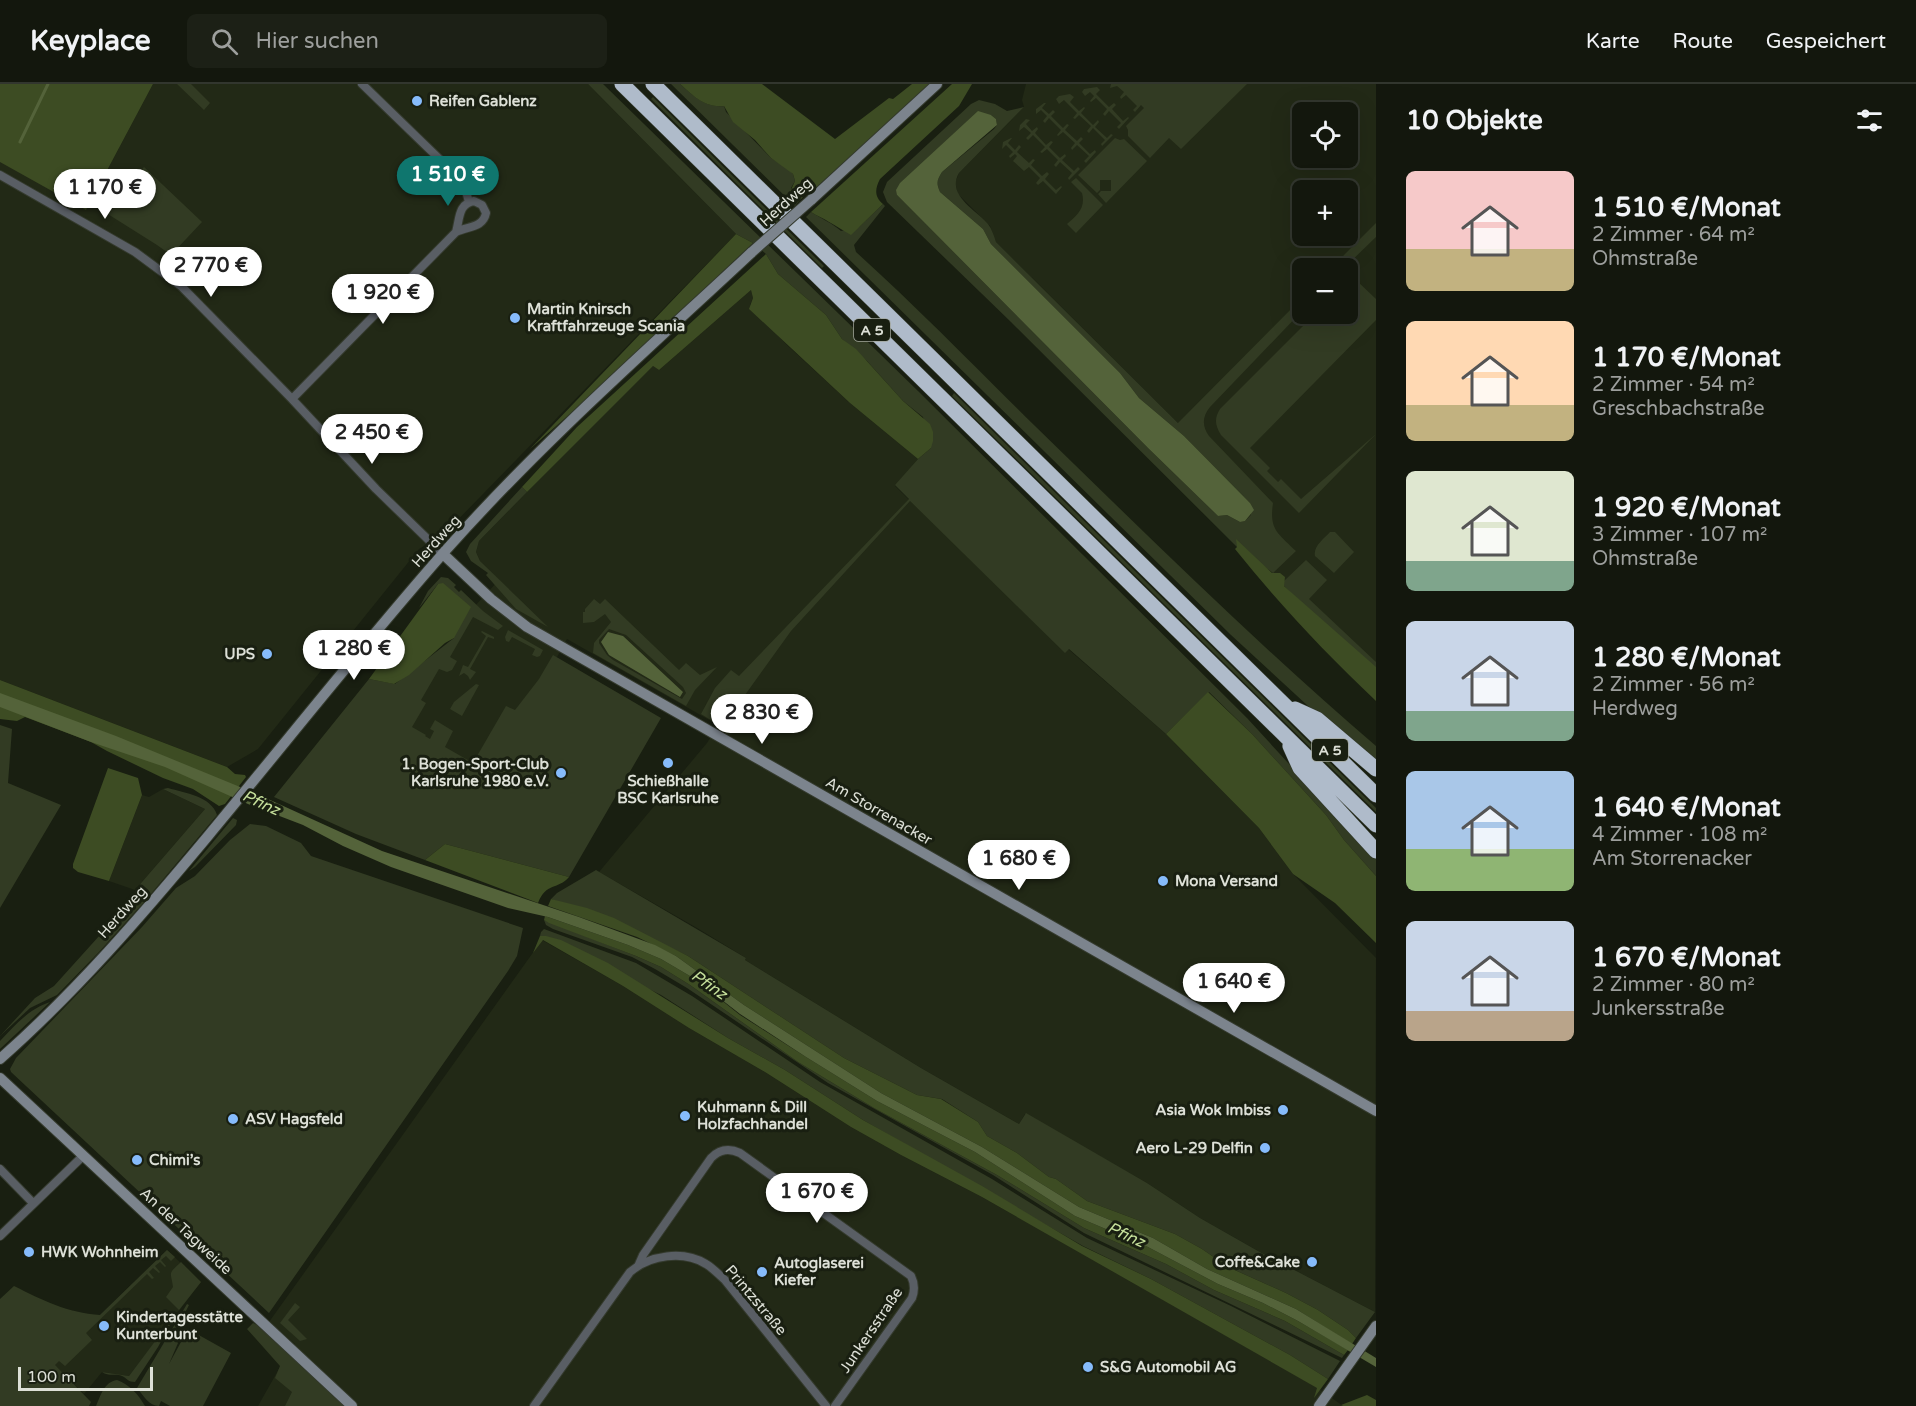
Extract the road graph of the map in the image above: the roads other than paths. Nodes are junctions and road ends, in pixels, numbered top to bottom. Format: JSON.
{"nodes":[{"id":1,"x":362,"y":84,"type":"edge"},
{"id":2,"x":622,"y":84,"type":"edge"},
{"id":3,"x":653,"y":84,"type":"edge"},
{"id":4,"x":937,"y":84,"type":"edge"},
{"id":5,"x":0,"y":175,"type":"edge"},
{"id":6,"x":469,"y":202,"type":"junction"},
{"id":7,"x":456,"y":232,"type":"junction"},
{"id":8,"x":292,"y":399,"type":"junction"},
{"id":9,"x":443,"y":554,"type":"junction"},
{"id":10,"x":1284,"y":704,"type":"junction"},
{"id":11,"x":1284,"y":735,"type":"junction"},
{"id":12,"x":1376,"y":769,"type":"edge"},
{"id":13,"x":1376,"y":795,"type":"edge"},
{"id":14,"x":1376,"y":825,"type":"edge"},
{"id":15,"x":1376,"y":851,"type":"edge"},
{"id":16,"x":0,"y":1059,"type":"edge"},
{"id":17,"x":0,"y":1078,"type":"edge"},
{"id":18,"x":1376,"y":1111,"type":"edge"},
{"id":19,"x":83,"y":1156,"type":"junction"},
{"id":20,"x":0,"y":1169,"type":"edge"},
{"id":21,"x":33,"y":1203,"type":"junction"},
{"id":22,"x":0,"y":1236,"type":"edge"},
{"id":23,"x":639,"y":1264,"type":"junction"},
{"id":24,"x":1376,"y":1326,"type":"edge"},
{"id":25,"x":352,"y":1406,"type":"edge"},
{"id":26,"x":534,"y":1406,"type":"edge"},
{"id":27,"x":826,"y":1406,"type":"edge"},
{"id":28,"x":835,"y":1406,"type":"edge"},
{"id":29,"x":1319,"y":1406,"type":"edge"}],
"edges":[{"from":1,"to":6,"type":"street"},
{"from":2,"to":11,"type":"highway","number":"A 5"},
{"from":3,"to":10,"type":"highway","number":"A 5"},
{"from":4,"to":9,"type":"main road","name":"Herdweg","bridge":true},
{"from":5,"to":8,"type":"street"},
{"from":6,"to":7,"type":"street"},
{"from":6,"to":7,"type":"street"},
{"from":7,"to":8,"type":"street"},
{"from":8,"to":9,"type":"street"},
{"from":9,"to":16,"type":"main road","name":"Herdweg"},
{"from":9,"to":18,"type":"main road","name":"Am Storrenacker"},
{"from":10,"to":12,"type":"highway"},
{"from":10,"to":13,"type":"highway","number":"A 5"},
{"from":11,"to":14,"type":"highway","number":"A 5"},
{"from":11,"to":15,"type":"highway"},
{"from":17,"to":19,"type":"main road","name":"An der Tagweide"},
{"from":19,"to":21,"type":"street"},
{"from":19,"to":25,"type":"main road","name":"An der Tagweide"},
{"from":20,"to":21,"type":"street"},
{"from":21,"to":22,"type":"street"},
{"from":23,"to":26,"type":"street"},
{"from":23,"to":27,"type":"street","name":"Printzstraße"},
{"from":23,"to":28,"type":"street","name":"Junkersstraße"},
{"from":24,"to":29,"type":"main road"}]}
